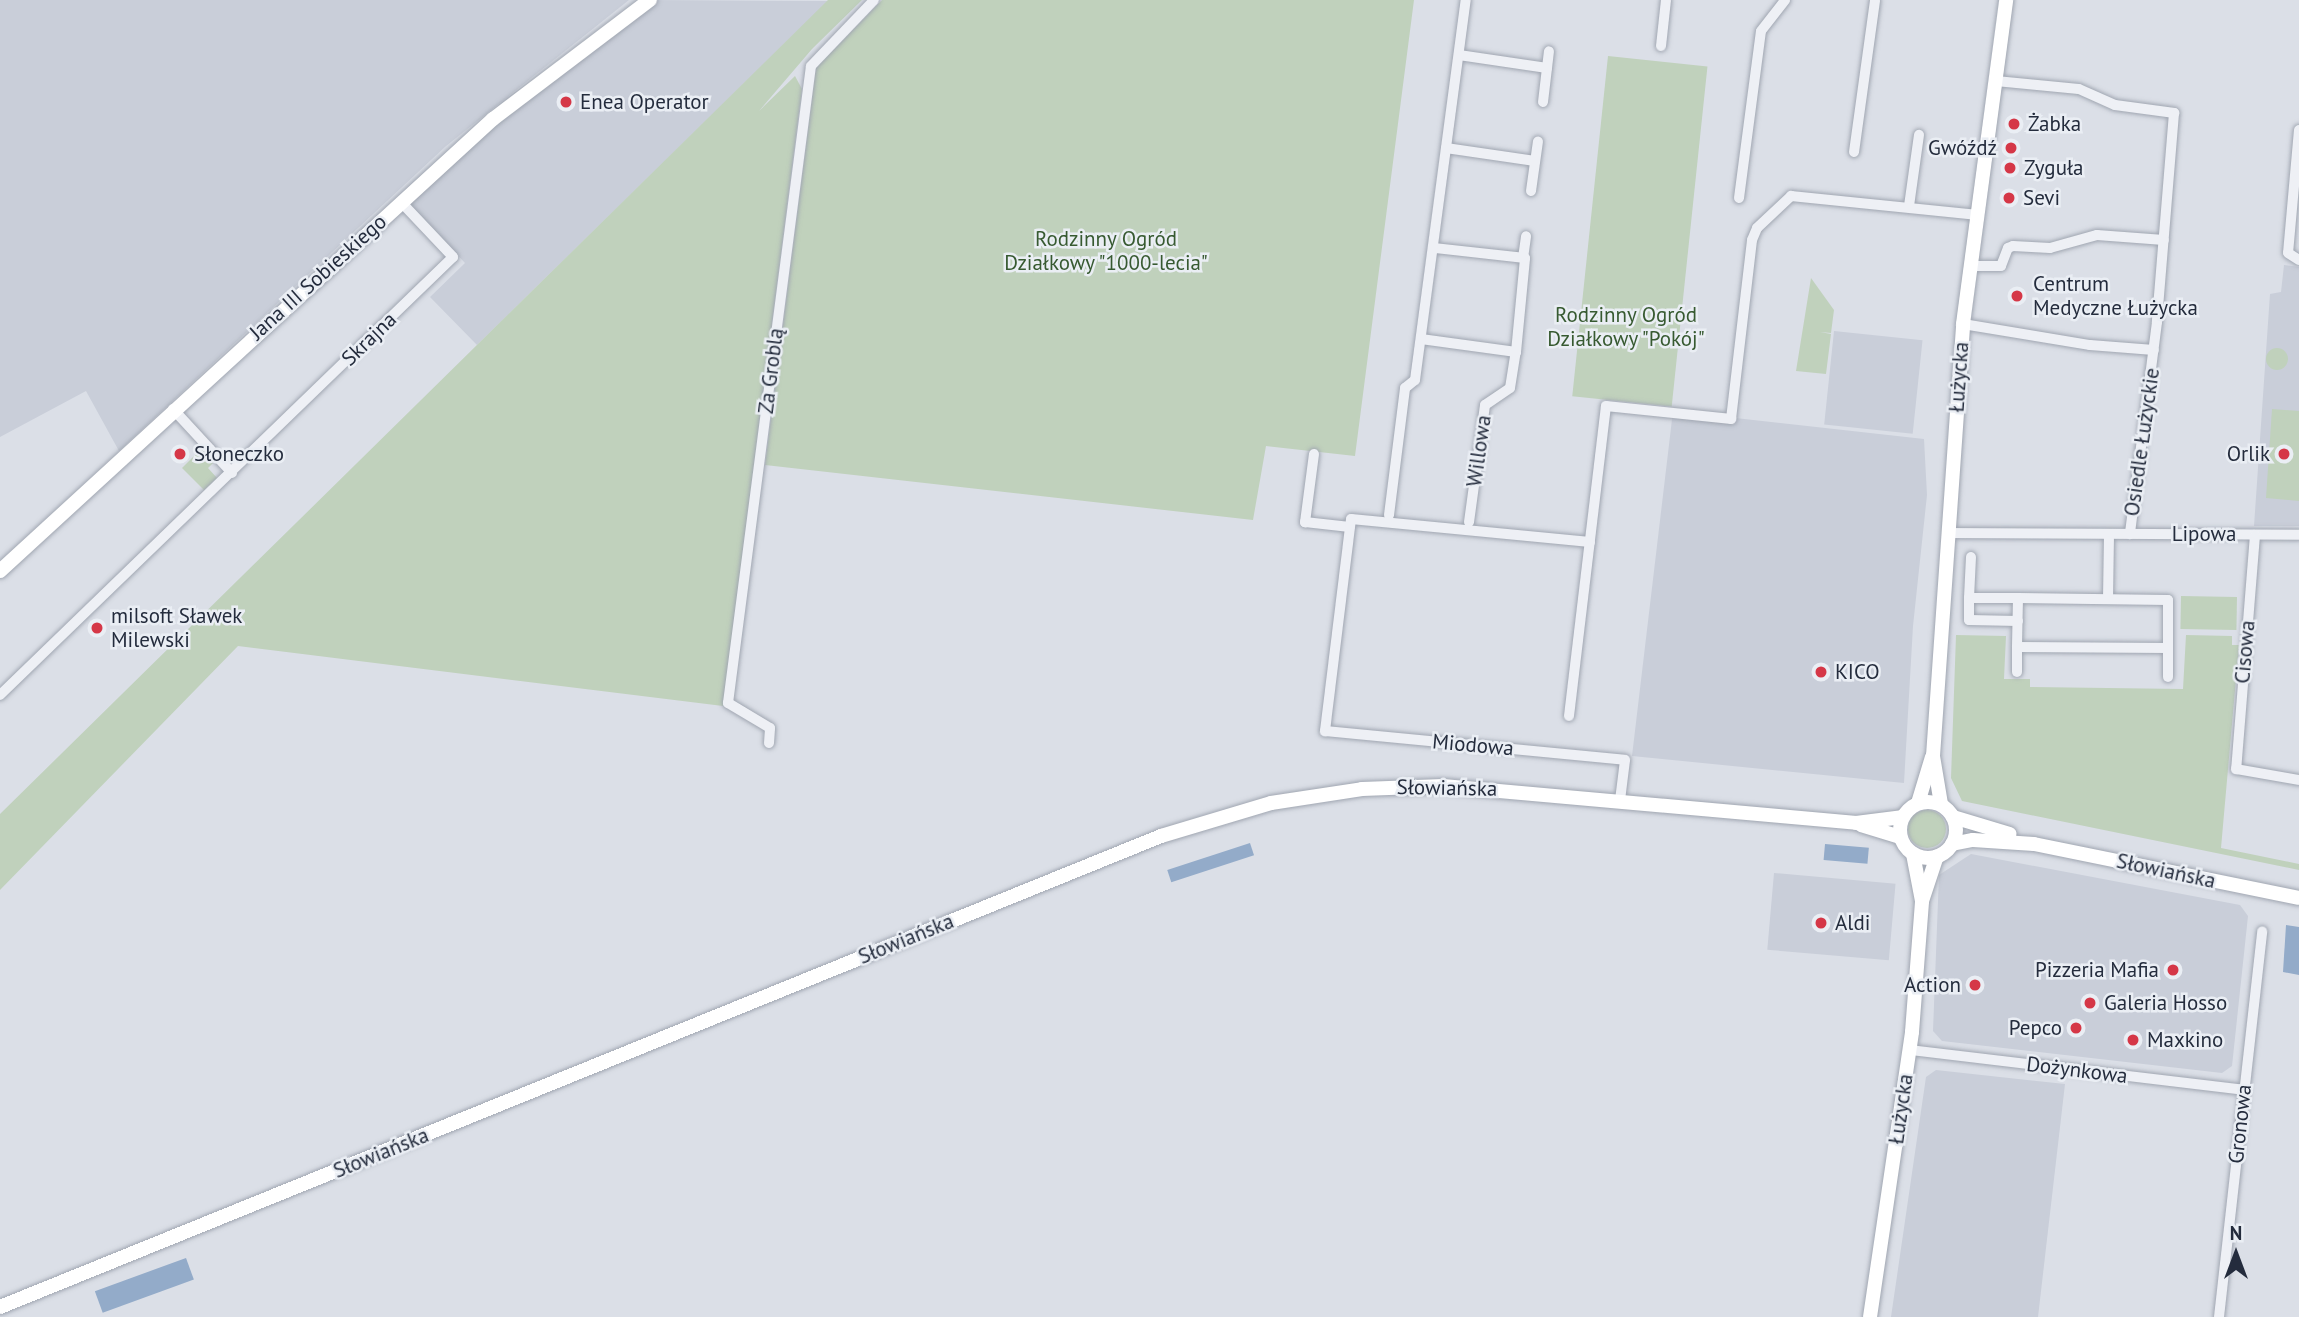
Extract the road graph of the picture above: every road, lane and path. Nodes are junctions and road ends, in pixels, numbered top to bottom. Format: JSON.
{"nodes":[{"id":1,"x":650,"y":0,"type":"edge"},
{"id":2,"x":874,"y":0,"type":"edge"},
{"id":3,"x":1466,"y":0,"type":"edge"},
{"id":4,"x":1666,"y":0,"type":"edge"},
{"id":5,"x":1784,"y":0,"type":"edge"},
{"id":6,"x":1875,"y":0,"type":"edge"},
{"id":7,"x":2006,"y":0,"type":"edge"},
{"id":8,"x":1661,"y":46,"type":"dead end"},
{"id":9,"x":1549,"y":51,"type":"dead end"},
{"id":10,"x":1459,"y":55,"type":"junction"},
{"id":11,"x":1547,"y":68,"type":"junction"},
{"id":12,"x":1996,"y":81,"type":"junction"},
{"id":13,"x":1543,"y":102,"type":"dead end"},
{"id":14,"x":2299,"y":130,"type":"edge"},
{"id":15,"x":1919,"y":135,"type":"dead end"},
{"id":16,"x":1538,"y":141,"type":"dead end"},
{"id":17,"x":1446,"y":148,"type":"junction"},
{"id":18,"x":1854,"y":152,"type":"dead end"},
{"id":19,"x":1535,"y":161,"type":"junction"},
{"id":20,"x":1531,"y":191,"type":"dead end"},
{"id":21,"x":1739,"y":198,"type":"dead end"},
{"id":22,"x":401,"y":202,"type":"junction"},
{"id":23,"x":1909,"y":206,"type":"junction"},
{"id":24,"x":1978,"y":215,"type":"junction"},
{"id":25,"x":1526,"y":236,"type":"dead end"},
{"id":26,"x":2164,"y":240,"type":"junction"},
{"id":27,"x":1434,"y":248,"type":"junction"},
{"id":28,"x":1523,"y":258,"type":"junction"},
{"id":29,"x":2299,"y":260,"type":"edge"},
{"id":30,"x":1970,"y":266,"type":"junction"},
{"id":31,"x":1963,"y":324,"type":"junction"},
{"id":32,"x":1420,"y":339,"type":"junction"},
{"id":33,"x":2154,"y":350,"type":"junction"},
{"id":34,"x":1516,"y":352,"type":"junction"},
{"id":35,"x":173,"y":409,"type":"junction"},
{"id":36,"x":1314,"y":454,"type":"dead end"},
{"id":37,"x":232,"y":473,"type":"junction"},
{"id":38,"x":1389,"y":515,"type":"dead end"},
{"id":39,"x":1469,"y":522,"type":"dead end"},
{"id":40,"x":1350,"y":527,"type":"junction"},
{"id":41,"x":1948,"y":533,"type":"junction"},
{"id":42,"x":2109,"y":534,"type":"junction"},
{"id":43,"x":2130,"y":534,"type":"junction"},
{"id":44,"x":2255,"y":535,"type":"junction"},
{"id":45,"x":2299,"y":535,"type":"edge"},
{"id":46,"x":1590,"y":542,"type":"junction"},
{"id":47,"x":1971,"y":556,"type":"dead end"},
{"id":48,"x":0,"y":571,"type":"edge"},
{"id":49,"x":1969,"y":598,"type":"junction"},
{"id":50,"x":2018,"y":598,"type":"junction"},
{"id":51,"x":2108,"y":599,"type":"junction"},
{"id":52,"x":2018,"y":621,"type":"junction"},
{"id":53,"x":2017,"y":647,"type":"junction"},
{"id":54,"x":2168,"y":648,"type":"junction"},
{"id":55,"x":2017,"y":672,"type":"dead end"},
{"id":56,"x":2168,"y":677,"type":"dead end"},
{"id":57,"x":0,"y":695,"type":"edge"},
{"id":58,"x":1569,"y":716,"type":"dead end"},
{"id":59,"x":769,"y":743,"type":"dead end"},
{"id":60,"x":1933,"y":756,"type":"junction"},
{"id":61,"x":2299,"y":780,"type":"edge"},
{"id":62,"x":1620,"y":800,"type":"junction"},
{"id":63,"x":1917,"y":803,"type":"junction"},
{"id":64,"x":1941,"y":804,"type":"junction"},
{"id":65,"x":1902,"y":817,"type":"junction"},
{"id":66,"x":1953,"y":817,"type":"junction"},
{"id":67,"x":1856,"y":823,"type":"junction"},
{"id":68,"x":1900,"y":837,"type":"junction"},
{"id":69,"x":1952,"y":844,"type":"junction"},
{"id":70,"x":2034,"y":844,"type":"junction"},
{"id":71,"x":1913,"y":853,"type":"junction"},
{"id":72,"x":1937,"y":856,"type":"junction"},
{"id":73,"x":2299,"y":898,"type":"edge"},
{"id":74,"x":1922,"y":901,"type":"junction"},
{"id":75,"x":2262,"y":931,"type":"dead end"},
{"id":76,"x":1910,"y":1050,"type":"junction"},
{"id":77,"x":2244,"y":1090,"type":"junction"},
{"id":78,"x":0,"y":1307,"type":"edge"},
{"id":79,"x":1870,"y":1317,"type":"edge"},
{"id":80,"x":2219,"y":1317,"type":"edge"}],
"edges":[{"from":1,"to":22,"type":"street","name":"Jana III Sobieskiego"},
{"from":2,"to":59,"type":"street","name":"Za Groblą"},
{"from":3,"to":10,"type":"street"},
{"from":4,"to":8,"type":"street"},
{"from":5,"to":21,"type":"street"},
{"from":6,"to":18,"type":"street"},
{"from":7,"to":12,"type":"street","name":"Łużycka"},
{"from":9,"to":11,"type":"street"},
{"from":10,"to":11,"type":"street"},
{"from":10,"to":17,"type":"street"},
{"from":11,"to":13,"type":"street"},
{"from":12,"to":24,"type":"street","name":"Łużycka"},
{"from":12,"to":26,"type":"street","name":"Osiedle Łużyckie"},
{"from":14,"to":29,"type":"street"},
{"from":15,"to":23,"type":"street"},
{"from":16,"to":19,"type":"street"},
{"from":17,"to":19,"type":"street"},
{"from":17,"to":27,"type":"street"},
{"from":19,"to":20,"type":"street"},
{"from":22,"to":35,"type":"street","name":"Jana III Sobieskiego"},
{"from":22,"to":37,"type":"street","name":"Skrajna"},
{"from":23,"to":24,"type":"street"},
{"from":23,"to":46,"type":"street"},
{"from":24,"to":30,"type":"street","name":"Łużycka"},
{"from":25,"to":28,"type":"street","name":"Willowa"},
{"from":26,"to":30,"type":"street"},
{"from":26,"to":33,"type":"street","name":"Osiedle Łużyckie"},
{"from":27,"to":28,"type":"street"},
{"from":27,"to":32,"type":"street"},
{"from":28,"to":34,"type":"street","name":"Willowa"},
{"from":30,"to":31,"type":"street","name":"Łużycka"},
{"from":31,"to":33,"type":"street","name":"Osiedle Łużyckie"},
{"from":31,"to":41,"type":"street","name":"Łużycka"},
{"from":32,"to":34,"type":"street"},
{"from":32,"to":38,"type":"street"},
{"from":33,"to":43,"type":"street","name":"Osiedle Łużyckie"},
{"from":34,"to":39,"type":"street","name":"Willowa"},
{"from":35,"to":37,"type":"street"},
{"from":35,"to":48,"type":"street","name":"Jana III Sobieskiego"},
{"from":36,"to":40,"type":"street"},
{"from":37,"to":57,"type":"street","name":"Skrajna"},
{"from":40,"to":46,"type":"street"},
{"from":40,"to":62,"type":"street","name":"Miodowa"},
{"from":41,"to":42,"type":"street","name":"Lipowa"},
{"from":41,"to":60,"type":"street","name":"Łużycka"},
{"from":42,"to":43,"type":"street","name":"Lipowa"},
{"from":42,"to":51,"type":"street"},
{"from":43,"to":44,"type":"street","name":"Lipowa"},
{"from":44,"to":45,"type":"street","name":"Lipowa"},
{"from":44,"to":61,"type":"street","name":"Cisowa"},
{"from":46,"to":58,"type":"street"},
{"from":47,"to":49,"type":"street"},
{"from":49,"to":50,"type":"street"},
{"from":49,"to":52,"type":"street"},
{"from":50,"to":51,"type":"street"},
{"from":50,"to":52,"type":"street"},
{"from":51,"to":54,"type":"street"},
{"from":52,"to":53,"type":"street"},
{"from":53,"to":54,"type":"street"},
{"from":53,"to":55,"type":"street"},
{"from":54,"to":56,"type":"street"},
{"from":60,"to":63,"type":"street","name":"Łużycka"},
{"from":60,"to":64,"type":"street","name":"Łużycka"},
{"from":62,"to":67,"type":"street","name":"Słowiańska"},
{"from":62,"to":78,"type":"street","name":"Słowiańska"},
{"from":63,"to":64,"type":"street"},
{"from":63,"to":65,"type":"street"},
{"from":64,"to":66,"type":"street"},
{"from":65,"to":67,"type":"street","name":"Słowiańska"},
{"from":65,"to":68,"type":"street"},
{"from":66,"to":69,"type":"street"},
{"from":66,"to":70,"type":"street","name":"Słowiańska"},
{"from":67,"to":68,"type":"street","name":"Słowiańska"},
{"from":68,"to":71,"type":"street"},
{"from":69,"to":70,"type":"street","name":"Słowiańska"},
{"from":69,"to":72,"type":"street"},
{"from":70,"to":73,"type":"street","name":"Słowiańska"},
{"from":71,"to":72,"type":"street"},
{"from":71,"to":74,"type":"street","name":"Łużycka"},
{"from":72,"to":74,"type":"street","name":"Łużycka"},
{"from":74,"to":76,"type":"street","name":"Łużycka"},
{"from":75,"to":77,"type":"street","name":"Gronowa"},
{"from":76,"to":77,"type":"street","name":"Dożynkowa"},
{"from":76,"to":79,"type":"street","name":"Łużycka"},
{"from":77,"to":80,"type":"street","name":"Gronowa"}]}
